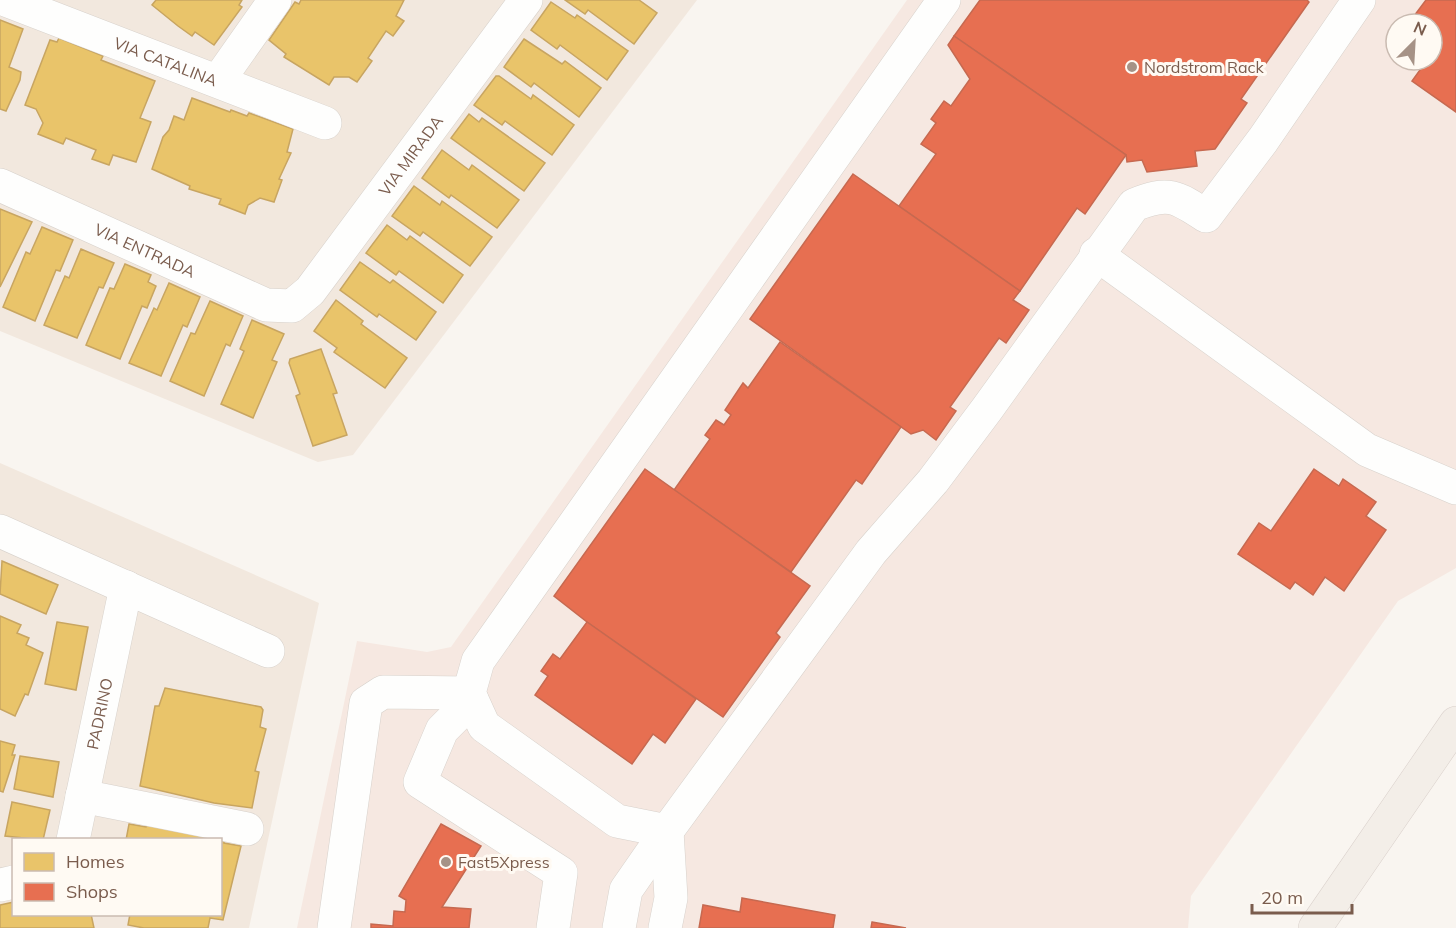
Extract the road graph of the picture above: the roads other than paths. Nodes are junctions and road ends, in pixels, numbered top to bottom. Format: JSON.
{"nodes":[{"id":1,"x":6,"y":0,"type":"edge"},
{"id":2,"x":275,"y":0,"type":"edge"},
{"id":3,"x":526,"y":0,"type":"edge"},
{"id":4,"x":944,"y":0,"type":"edge"},
{"id":5,"x":1359,"y":0,"type":"edge"},
{"id":6,"x":218,"y":81,"type":"junction"},
{"id":7,"x":325,"y":123,"type":"dead end"},
{"id":8,"x":0,"y":184,"type":"edge"},
{"id":9,"x":1096,"y":254,"type":"junction"},
{"id":10,"x":292,"y":306,"type":"joint"},
{"id":11,"x":1456,"y":488,"type":"edge"},
{"id":12,"x":0,"y":531,"type":"edge"},
{"id":13,"x":126,"y":587,"type":"junction"},
{"id":14,"x":268,"y":651,"type":"dead end"},
{"id":15,"x":471,"y":696,"type":"junction"},
{"id":16,"x":1456,"y":723,"type":"edge"},
{"id":17,"x":82,"y":796,"type":"junction"},
{"id":18,"x":248,"y":828,"type":"dead end"},
{"id":19,"x":666,"y":831,"type":"junction"},
{"id":20,"x":73,"y":838,"type":"edge"},
{"id":21,"x":334,"y":928,"type":"edge"},
{"id":22,"x":553,"y":928,"type":"edge"},
{"id":23,"x":620,"y":928,"type":"edge"},
{"id":24,"x":665,"y":928,"type":"edge"},
{"id":25,"x":1316,"y":928,"type":"edge"}],
"edges":[{"from":1,"to":6,"type":"street","name":"VIA CATALINA"},
{"from":2,"to":6,"type":"street"},
{"from":3,"to":10,"type":"street","name":"VIA MIRADA"},
{"from":4,"to":15,"type":"street"},
{"from":5,"to":9,"type":"street"},
{"from":6,"to":7,"type":"street","name":"VIA CATALINA"},
{"from":8,"to":10,"type":"street","name":"VIA ENTRADA"},
{"from":9,"to":11,"type":"street"},
{"from":9,"to":19,"type":"street"},
{"from":12,"to":13,"type":"street"},
{"from":13,"to":14,"type":"street"},
{"from":13,"to":17,"type":"street","name":"PADRINO"},
{"from":15,"to":19,"type":"street"},
{"from":15,"to":21,"type":"street"},
{"from":15,"to":22,"type":"street"},
{"from":16,"to":25,"type":"main road"},
{"from":17,"to":18,"type":"street"},
{"from":17,"to":20,"type":"street","name":"PADRINO"},
{"from":19,"to":23,"type":"street"},
{"from":19,"to":24,"type":"street"}]}
